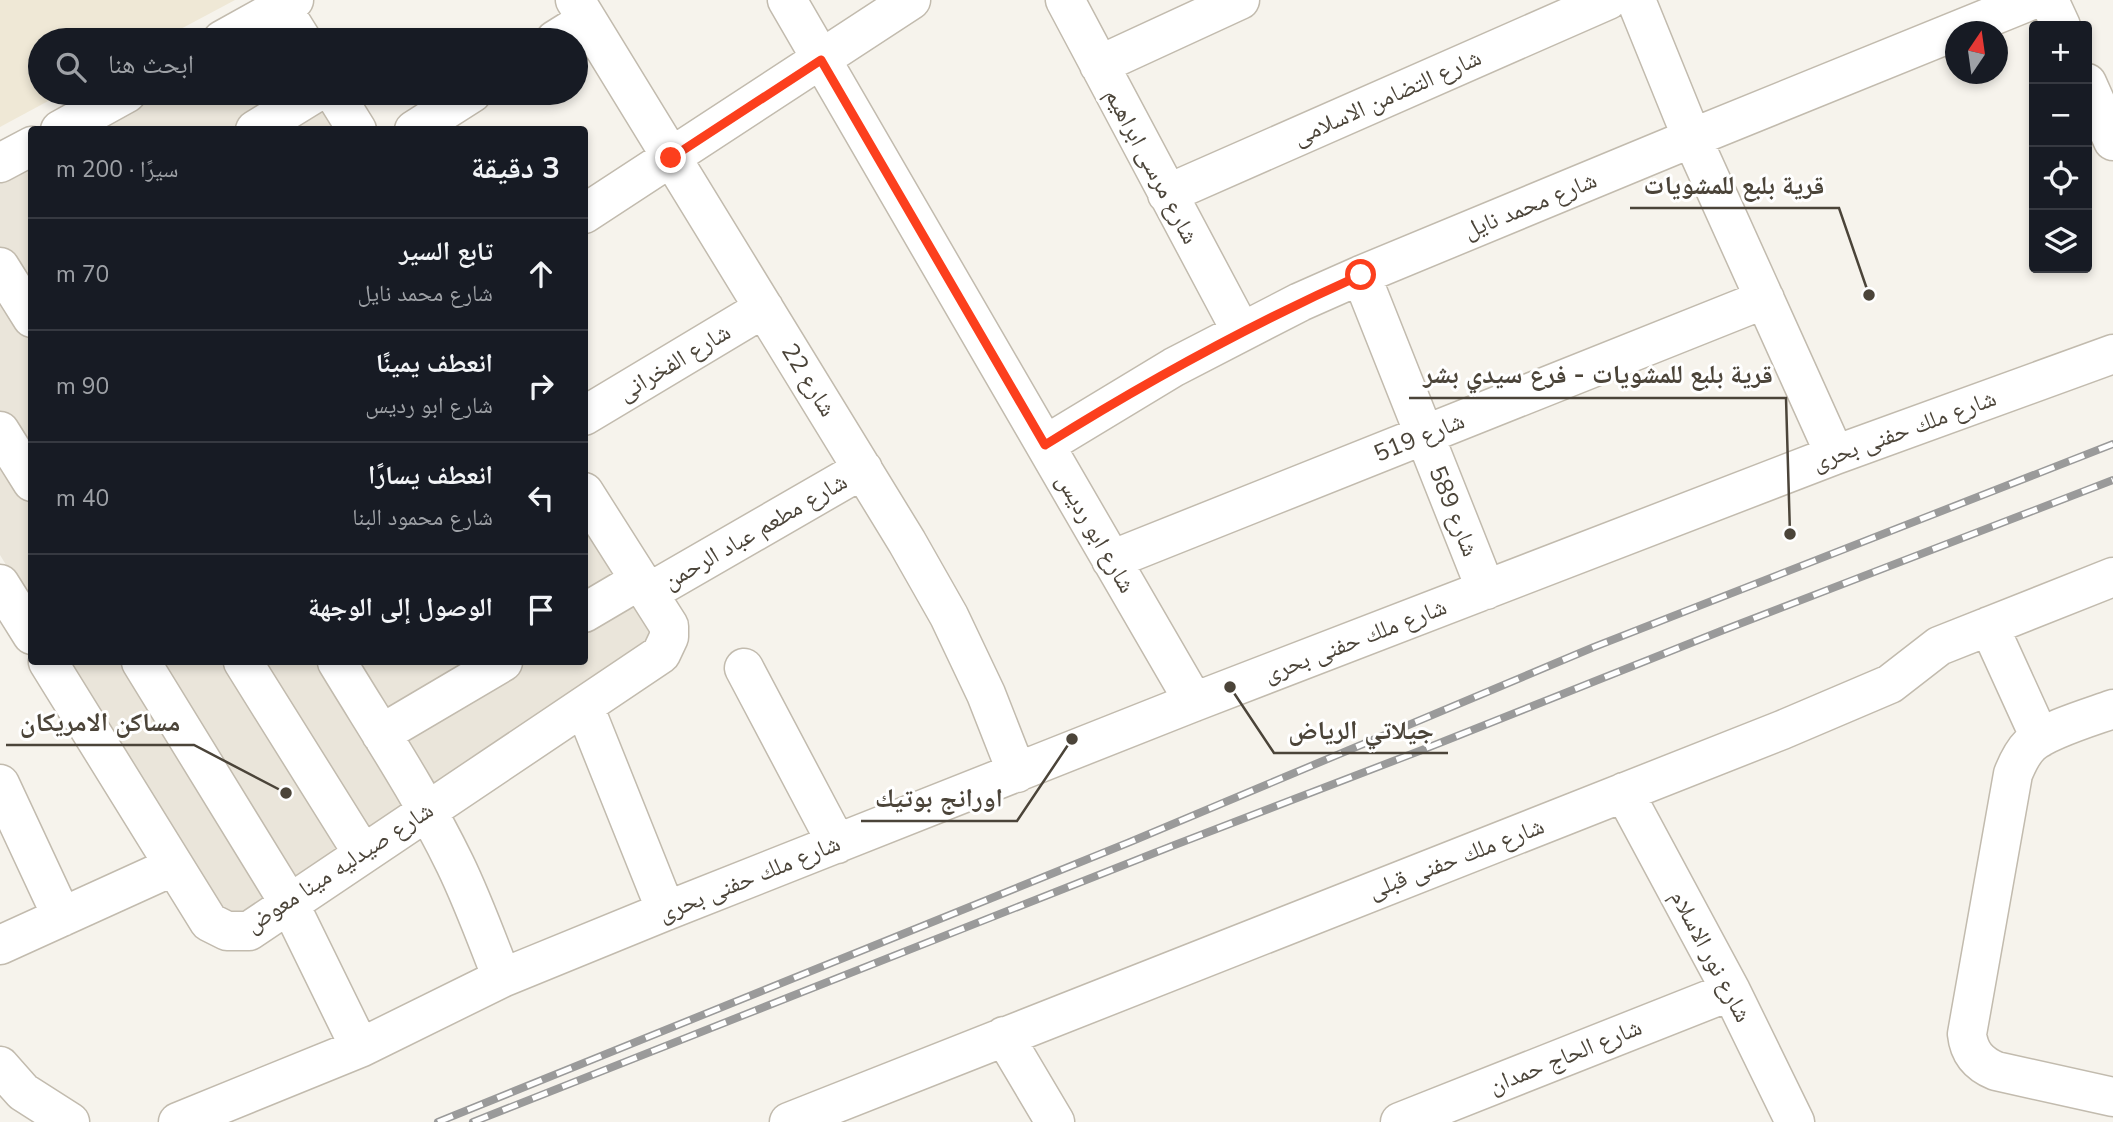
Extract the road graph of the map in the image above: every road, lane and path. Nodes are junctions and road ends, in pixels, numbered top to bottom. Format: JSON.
{"nodes":[{"id":1,"x":787,"y":0,"type":"edge"},
{"id":2,"x":911,"y":0,"type":"edge"},
{"id":3,"x":1065,"y":0,"type":"edge"},
{"id":4,"x":1240,"y":0,"type":"edge"},
{"id":5,"x":1608,"y":0,"type":"edge"},
{"id":6,"x":1636,"y":0,"type":"edge"},
{"id":7,"x":2032,"y":0,"type":"edge"},
{"id":8,"x":2049,"y":0,"type":"edge"},
{"id":9,"x":284,"y":2,"type":"edge"},
{"id":10,"x":581,"y":10,"type":"edge"},
{"id":11,"x":2059,"y":21,"type":"edge"},
{"id":12,"x":242,"y":28,"type":"edge"},
{"id":13,"x":296,"y":28,"type":"edge"},
{"id":14,"x":565,"y":28,"type":"edge"},
{"id":15,"x":821,"y":60,"type":"junction"},
{"id":16,"x":1099,"y":65,"type":"junction"},
{"id":17,"x":2087,"y":84,"type":"edge"},
{"id":18,"x":105,"y":105,"type":"edge"},
{"id":19,"x":296,"y":105,"type":"edge"},
{"id":20,"x":341,"y":105,"type":"edge"},
{"id":21,"x":453,"y":105,"type":"edge"},
{"id":22,"x":68,"y":126,"type":"edge"},
{"id":23,"x":261,"y":126,"type":"edge"},
{"id":24,"x":355,"y":126,"type":"edge"},
{"id":25,"x":420,"y":126,"type":"edge"},
{"id":26,"x":1692,"y":138,"type":"junction"},
{"id":27,"x":2113,"y":141,"type":"edge"},
{"id":28,"x":671,"y":158,"type":"junction"},
{"id":29,"x":1167,"y":194,"type":"junction"},
{"id":30,"x":588,"y":212,"type":"edge"},
{"id":31,"x":0,"y":267,"type":"edge"},
{"id":32,"x":1361,"y":275,"type":"junction"},
{"id":33,"x":1765,"y":299,"type":"junction"},
{"id":34,"x":764,"y":308,"type":"junction"},
{"id":35,"x":28,"y":312,"type":"edge"},
{"id":36,"x":1241,"y":331,"type":"junction"},
{"id":37,"x":2113,"y":354,"type":"edge"},
{"id":38,"x":588,"y":414,"type":"edge"},
{"id":39,"x":0,"y":430,"type":"edge"},
{"id":40,"x":1424,"y":435,"type":"junction"},
{"id":41,"x":1045,"y":445,"type":"junction"},
{"id":42,"x":1835,"y":455,"type":"junction"},
{"id":43,"x":863,"y":469,"type":"junction"},
{"id":44,"x":28,"y":476,"type":"edge"},
{"id":45,"x":588,"y":502,"type":"edge"},
{"id":46,"x":1111,"y":560,"type":"junction"},
{"id":47,"x":2113,"y":577,"type":"edge"},
{"id":48,"x":0,"y":584,"type":"edge"},
{"id":49,"x":644,"y":586,"type":"junction"},
{"id":50,"x":1486,"y":590,"type":"junction"},
{"id":51,"x":588,"y":611,"type":"edge"},
{"id":52,"x":1989,"y":626,"type":"junction"},
{"id":53,"x":28,"y":629,"type":"edge"},
{"id":54,"x":50,"y":665,"type":"edge"},
{"id":55,"x":143,"y":665,"type":"edge"},
{"id":56,"x":245,"y":665,"type":"edge"},
{"id":57,"x":339,"y":665,"type":"edge"},
{"id":58,"x":498,"y":665,"type":"edge"},
{"id":59,"x":744,"y":668,"type":"dead end"},
{"id":60,"x":1194,"y":702,"type":"junction"},
{"id":61,"x":584,"y":706,"type":"junction"},
{"id":62,"x":2113,"y":709,"type":"edge"},
{"id":63,"x":381,"y":734,"type":"junction"},
{"id":64,"x":2040,"y":737,"type":"junction"},
{"id":65,"x":1017,"y":773,"type":"junction"},
{"id":66,"x":0,"y":784,"type":"edge"},
{"id":67,"x":1624,"y":792,"type":"junction"},
{"id":68,"x":427,"y":811,"type":"junction"},
{"id":69,"x":836,"y":844,"type":"junction"},
{"id":70,"x":363,"y":854,"type":"junction"},
{"id":71,"x":174,"y":866,"type":"junction"},
{"id":72,"x":289,"y":903,"type":"junction"},
{"id":73,"x":666,"y":911,"type":"junction"},
{"id":74,"x":62,"y":917,"type":"junction"},
{"id":75,"x":0,"y":945,"type":"edge"},
{"id":76,"x":502,"y":978,"type":"junction"},
{"id":77,"x":1731,"y":991,"type":"junction"},
{"id":78,"x":1004,"y":1036,"type":"junction"},
{"id":79,"x":360,"y":1048,"type":"junction"},
{"id":80,"x":0,"y":1066,"type":"edge"},
{"id":81,"x":2113,"y":1097,"type":"edge"},
{"id":82,"x":829,"y":1115,"type":"edge"},
{"id":83,"x":70,"y":1122,"type":"edge"},
{"id":84,"x":178,"y":1122,"type":"edge"},
{"id":85,"x":789,"y":1122,"type":"edge"},
{"id":86,"x":1055,"y":1122,"type":"edge"},
{"id":87,"x":1401,"y":1122,"type":"edge"},
{"id":88,"x":1795,"y":1122,"type":"edge"}],
"edges":[{"from":1,"to":15,"type":"street","name":"شارع ابو رديس"},
{"from":2,"to":15,"type":"street"},
{"from":3,"to":16,"type":"street","name":"شارع مرسى ابراهيم"},
{"from":4,"to":16,"type":"street"},
{"from":5,"to":29,"type":"street","name":"شارع التضامن الاسلامى"},
{"from":6,"to":26,"type":"street"},
{"from":7,"to":26,"type":"street","name":"شارع محمد نايل"},
{"from":8,"to":11,"type":"street"},
{"from":9,"to":12,"type":"street"},
{"from":9,"to":13,"type":"street"},
{"from":10,"to":14,"type":"street"},
{"from":10,"to":28,"type":"street","name":"شارع 22"},
{"from":15,"to":28,"type":"street"},
{"from":15,"to":41,"type":"street","name":"شارع ابو رديس"},
{"from":16,"to":29,"type":"street","name":"شارع مرسى ابراهيم"},
{"from":17,"to":27,"type":"street"},
{"from":18,"to":22,"type":"street"},
{"from":19,"to":23,"type":"street"},
{"from":20,"to":24,"type":"street"},
{"from":21,"to":25,"type":"street"},
{"from":26,"to":32,"type":"street","name":"شارع محمد نايل"},
{"from":26,"to":33,"type":"street"},
{"from":28,"to":30,"type":"street"},
{"from":28,"to":34,"type":"street","name":"شارع 22"},
{"from":29,"to":36,"type":"street","name":"شارع مرسى ابراهيم"},
{"from":31,"to":35,"type":"street"},
{"from":32,"to":36,"type":"street","name":"شارع محمد نايل"},
{"from":32,"to":40,"type":"street","name":"شارع 589"},
{"from":33,"to":40,"type":"street","name":"شارع 519"},
{"from":33,"to":42,"type":"street"},
{"from":34,"to":38,"type":"street","name":"شارع الفخرانى"},
{"from":34,"to":43,"type":"street","name":"شارع 22"},
{"from":36,"to":41,"type":"street","name":"شارع محمد نايل"},
{"from":37,"to":42,"type":"street","name":"شارع ملك حفنى بحرى"},
{"from":39,"to":44,"type":"street"},
{"from":40,"to":46,"type":"street","name":"شارع 519"},
{"from":40,"to":50,"type":"street","name":"شارع 589"},
{"from":41,"to":46,"type":"street","name":"شارع ابو رديس"},
{"from":42,"to":50,"type":"street","name":"شارع ملك حفنى بحرى"},
{"from":43,"to":49,"type":"street","name":"شارع مطعم عباد الرحمن"},
{"from":43,"to":65,"type":"street","name":"شارع 22"},
{"from":45,"to":49,"type":"street"},
{"from":46,"to":60,"type":"street","name":"شارع ابو رديس"},
{"from":47,"to":52,"type":"street","name":"شارع ملك حفنى قبلى"},
{"from":48,"to":53,"type":"street"},
{"from":49,"to":51,"type":"street","name":"شارع مطعم عباد الرحمن"},
{"from":49,"to":61,"type":"street","name":"شارع صيدليه مينا معوض"},
{"from":50,"to":60,"type":"street","name":"شارع ملك حفنى بحرى"},
{"from":52,"to":64,"type":"street"},
{"from":52,"to":67,"type":"street","name":"شارع ملك حفنى قبلى"},
{"from":54,"to":71,"type":"street","name":"شارع صيدليه مينا معوض"},
{"from":55,"to":72,"type":"street"},
{"from":56,"to":70,"type":"street"},
{"from":57,"to":63,"type":"street"},
{"from":58,"to":63,"type":"street"},
{"from":59,"to":69,"type":"street"},
{"from":60,"to":65,"type":"street","name":"شارع ملك حفنى بحرى"},
{"from":61,"to":68,"type":"street","name":"شارع صيدليه مينا معوض"},
{"from":61,"to":73,"type":"street"},
{"from":62,"to":64,"type":"street"},
{"from":63,"to":68,"type":"street"},
{"from":64,"to":81,"type":"street"},
{"from":65,"to":69,"type":"street","name":"شارع ملك حفنى بحرى"},
{"from":66,"to":74,"type":"street"},
{"from":67,"to":77,"type":"street","name":"شارع نور الاسلام"},
{"from":67,"to":78,"type":"street","name":"شارع ملك حفنى قبلى"},
{"from":68,"to":70,"type":"street","name":"شارع صيدليه مينا معوض"},
{"from":68,"to":76,"type":"street"},
{"from":69,"to":73,"type":"street","name":"شارع ملك حفنى بحرى"},
{"from":70,"to":72,"type":"street","name":"شارع صيدليه مينا معوض"},
{"from":71,"to":72,"type":"street","name":"شارع صيدليه مينا معوض"},
{"from":71,"to":74,"type":"street"},
{"from":72,"to":79,"type":"street"},
{"from":73,"to":76,"type":"street","name":"شارع ملك حفنى بحرى"},
{"from":74,"to":75,"type":"street"},
{"from":76,"to":79,"type":"street","name":"شارع ملك حفنى بحرى"},
{"from":77,"to":87,"type":"street","name":"شارع الحاج حمدان"},
{"from":77,"to":88,"type":"street","name":"شارع نور الاسلام"},
{"from":78,"to":82,"type":"street","name":"شارع ملك حفنى قبلى"},
{"from":78,"to":86,"type":"street"},
{"from":79,"to":84,"type":"street","name":"شارع ملك حفنى بحرى"},
{"from":80,"to":83,"type":"street"},
{"from":82,"to":85,"type":"street","name":"شارع ملك حفنى قبلى"}]}
